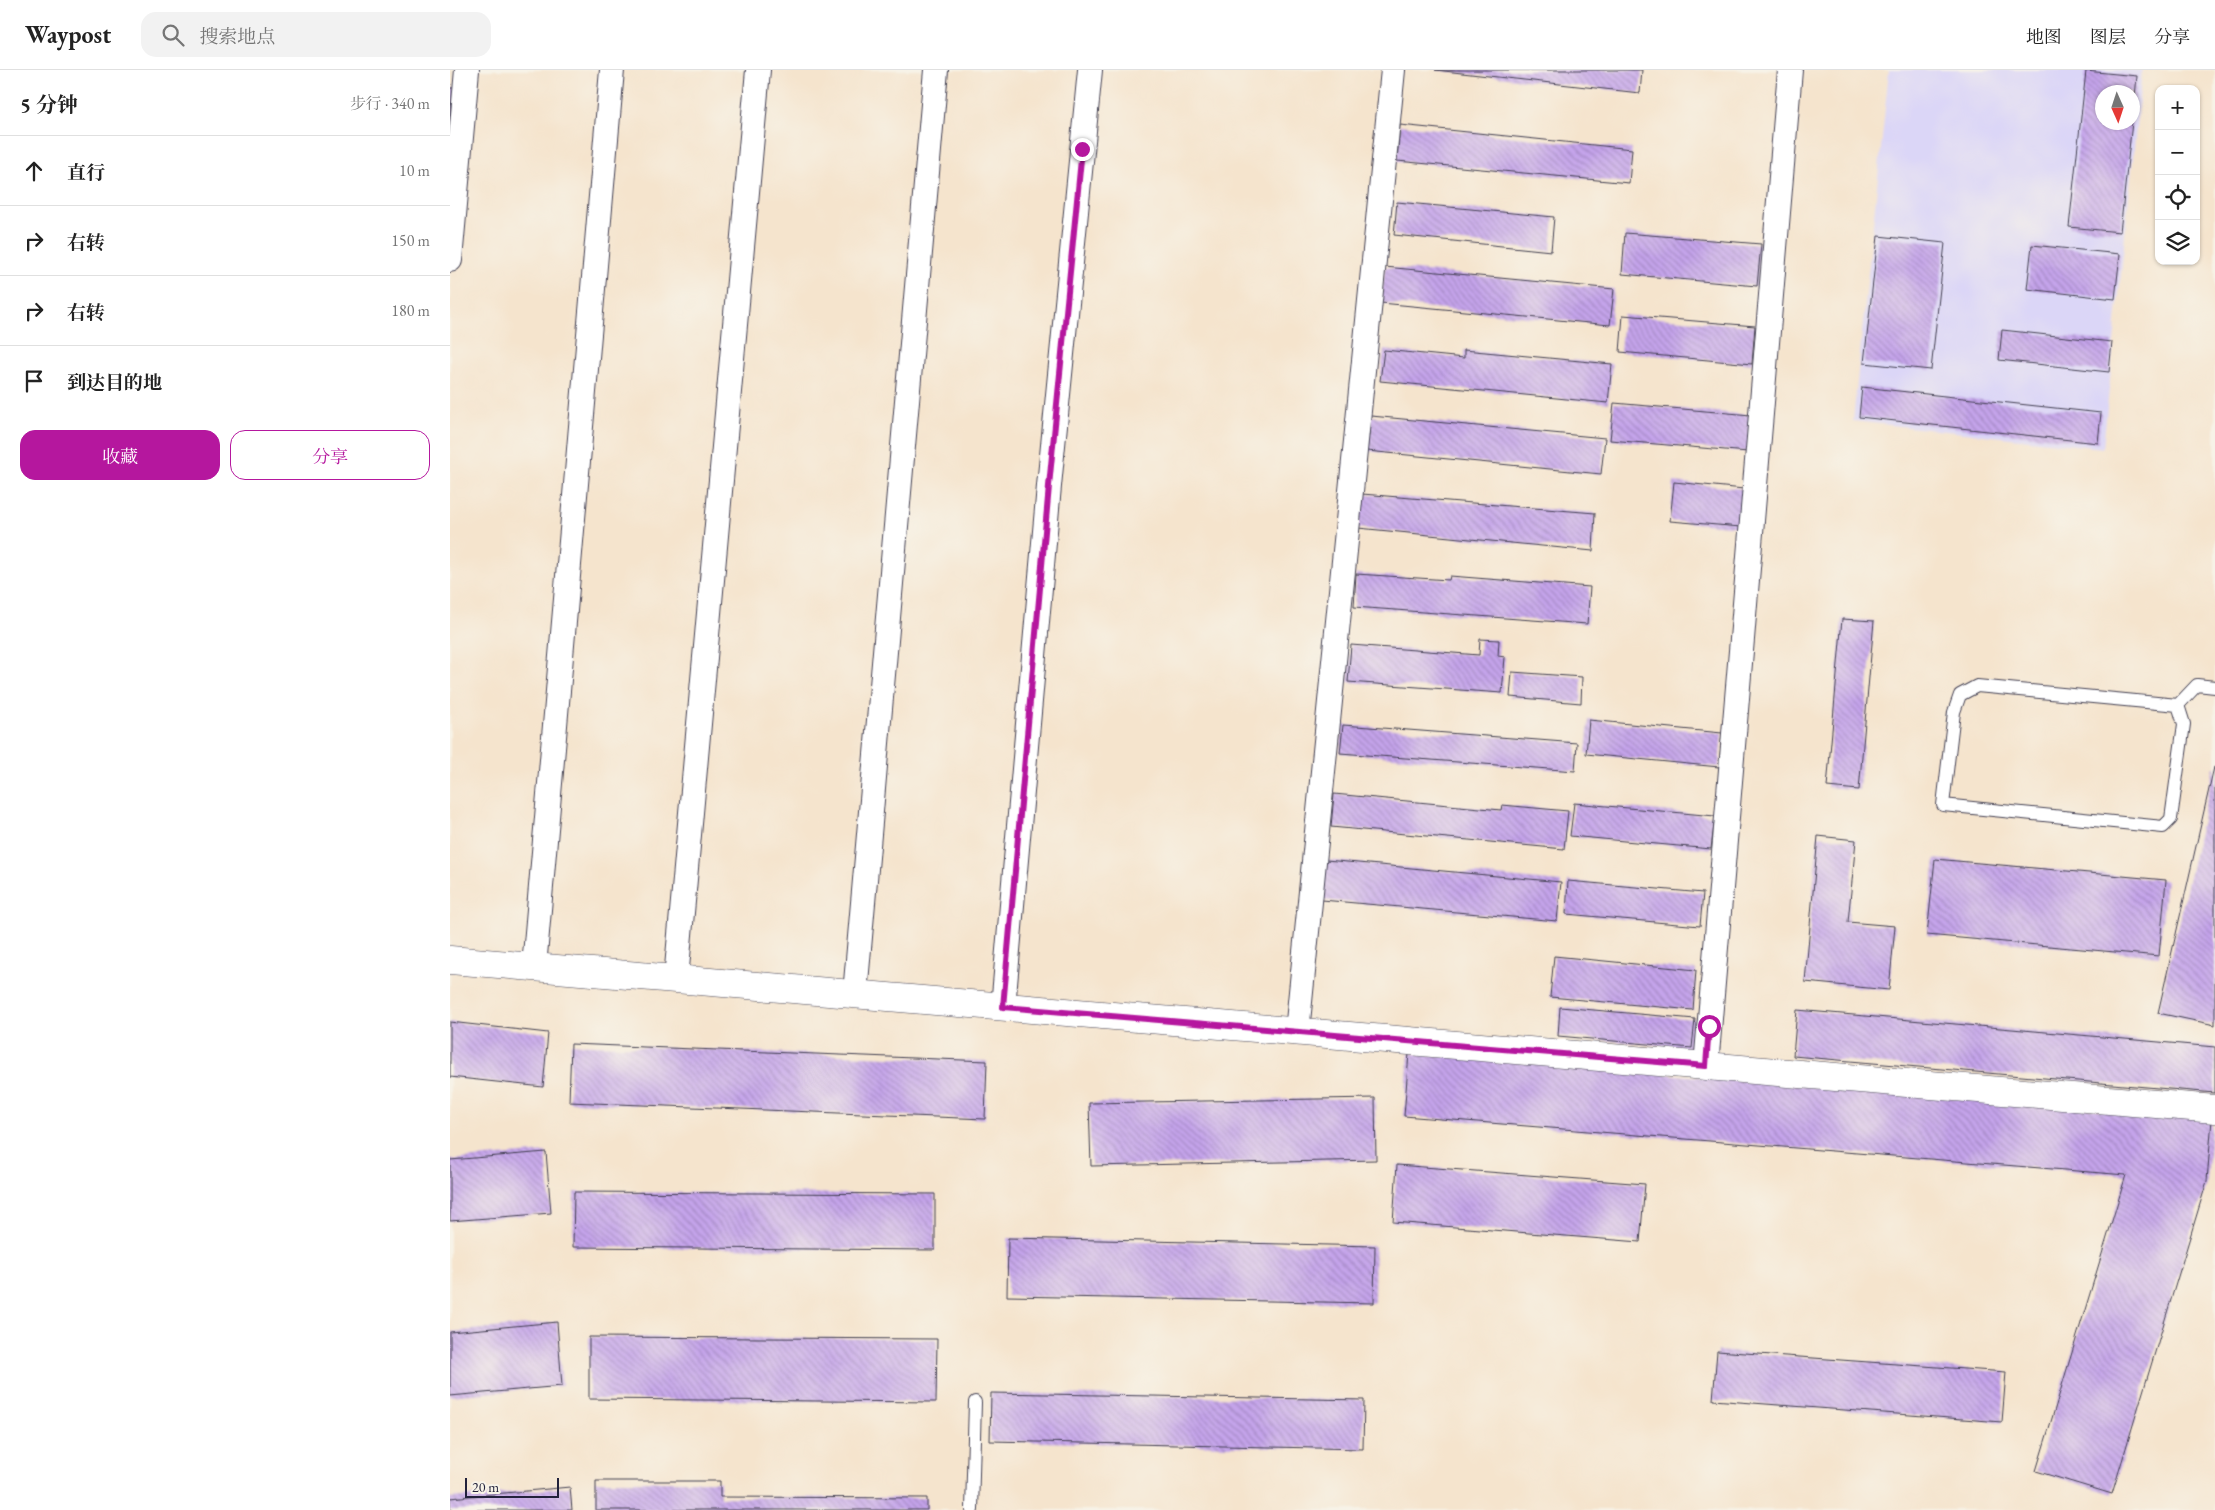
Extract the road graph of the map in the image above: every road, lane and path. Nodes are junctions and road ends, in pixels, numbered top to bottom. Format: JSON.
{"nodes":[{"id":1,"x":467,"y":70,"type":"edge"},
{"id":2,"x":612,"y":70,"type":"edge"},
{"id":3,"x":758,"y":70,"type":"edge"},
{"id":4,"x":936,"y":70,"type":"edge"},
{"id":5,"x":1090,"y":70,"type":"edge"},
{"id":6,"x":1393,"y":70,"type":"edge"},
{"id":7,"x":1790,"y":70,"type":"edge"},
{"id":8,"x":450,"y":260,"type":"edge"},
{"id":9,"x":2215,"y":687,"type":"edge"},
{"id":10,"x":2178,"y":705,"type":"junction"},
{"id":11,"x":450,"y":960,"type":"edge"},
{"id":12,"x":534,"y":967,"type":"junction"},
{"id":13,"x":676,"y":979,"type":"junction"},
{"id":14,"x":855,"y":994,"type":"junction"},
{"id":15,"x":1003,"y":1007,"type":"junction"},
{"id":16,"x":1297,"y":1032,"type":"junction"},
{"id":17,"x":1706,"y":1066,"type":"junction"},
{"id":18,"x":2215,"y":1109,"type":"edge"},
{"id":19,"x":975,"y":1402,"type":"dead end"},
{"id":20,"x":972,"y":1510,"type":"edge"}],
"edges":[{"from":1,"to":8,"type":"street"},
{"from":2,"to":12,"type":"street"},
{"from":3,"to":13,"type":"street"},
{"from":4,"to":14,"type":"street"},
{"from":5,"to":15,"type":"street"},
{"from":6,"to":16,"type":"street"},
{"from":7,"to":17,"type":"street"},
{"from":9,"to":10,"type":"lane"},
{"from":10,"to":10,"type":"lane"},
{"from":11,"to":12,"type":"street"},
{"from":12,"to":13,"type":"street"},
{"from":13,"to":14,"type":"street"},
{"from":14,"to":15,"type":"street"},
{"from":15,"to":16,"type":"street"},
{"from":16,"to":17,"type":"street"},
{"from":17,"to":18,"type":"street"},
{"from":19,"to":20,"type":"lane"}]}
